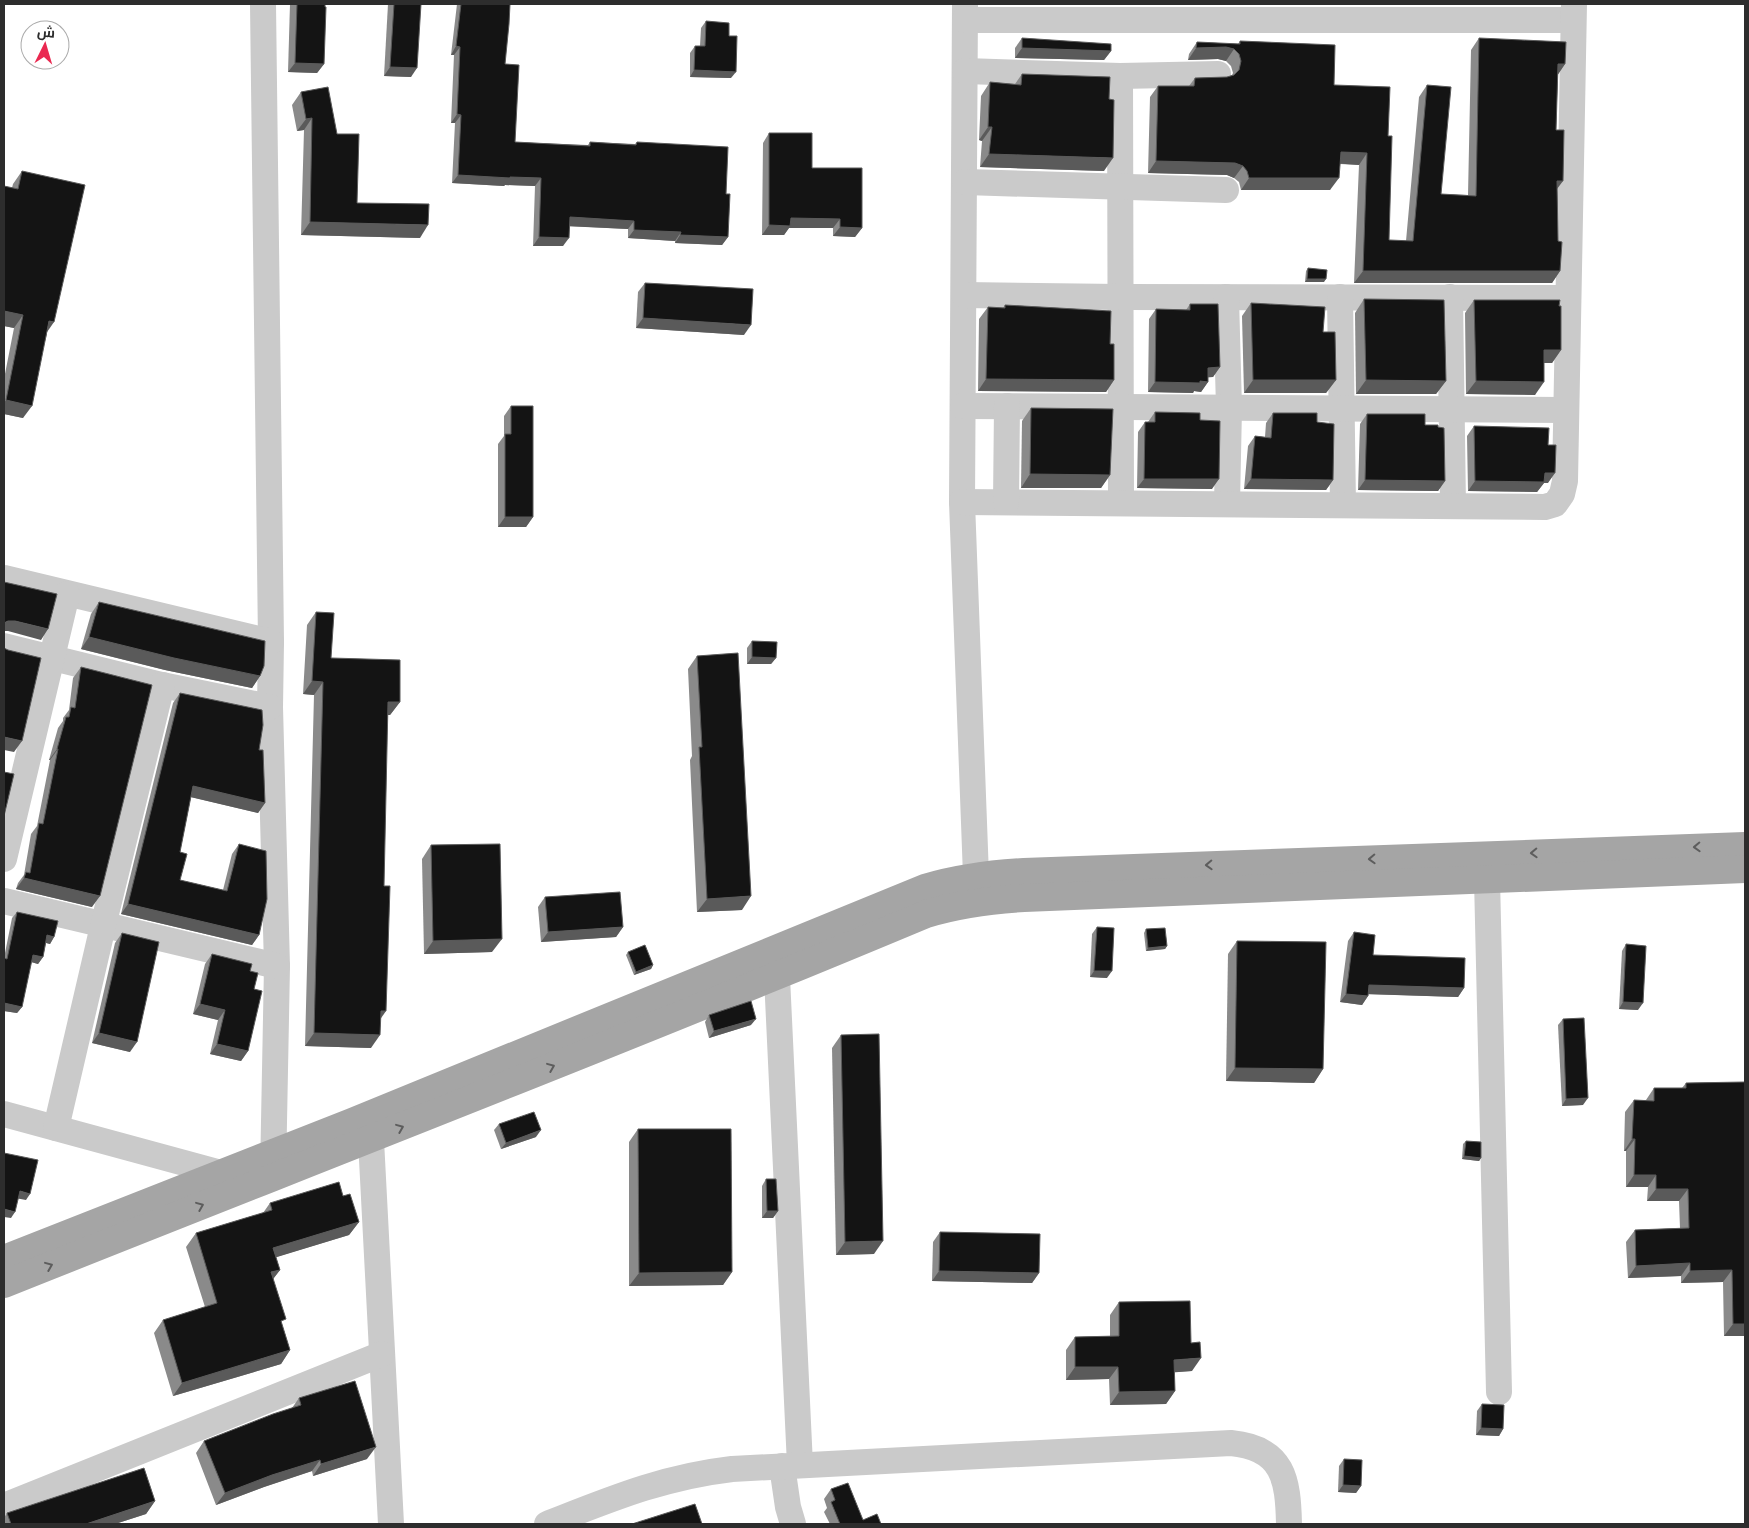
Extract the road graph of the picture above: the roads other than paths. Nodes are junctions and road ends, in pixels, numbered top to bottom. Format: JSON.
{"nodes":[{"id":1,"x":263,"y":4,"type":"edge"},
{"id":2,"x":965,"y":12,"type":"edge"},
{"id":3,"x":1574,"y":12,"type":"edge"},
{"id":4,"x":965,"y":71,"type":"junction"},
{"id":5,"x":1218,"y":74,"type":"dead end"},
{"id":6,"x":1120,"y":76,"type":"junction"},
{"id":7,"x":964,"y":182,"type":"junction"},
{"id":8,"x":1120,"y":187,"type":"junction"},
{"id":9,"x":1226,"y":190,"type":"dead end"},
{"id":10,"x":964,"y":295,"type":"junction"},
{"id":11,"x":1120,"y":297,"type":"junction"},
{"id":12,"x":1226,"y":297,"type":"junction"},
{"id":13,"x":1340,"y":297,"type":"junction"},
{"id":14,"x":1450,"y":297,"type":"junction"},
{"id":15,"x":1568,"y":298,"type":"junction"},
{"id":16,"x":963,"y":406,"type":"junction"},
{"id":17,"x":1007,"y":406,"type":"junction"},
{"id":18,"x":1120,"y":407,"type":"junction"},
{"id":19,"x":1229,"y":408,"type":"junction"},
{"id":20,"x":1342,"y":409,"type":"junction"},
{"id":21,"x":1452,"y":410,"type":"junction"},
{"id":22,"x":1566,"y":410,"type":"junction"},
{"id":23,"x":962,"y":502,"type":"junction"},
{"id":24,"x":1006,"y":502,"type":"junction"},
{"id":25,"x":1121,"y":503,"type":"junction"},
{"id":26,"x":1227,"y":504,"type":"junction"},
{"id":27,"x":1344,"y":506,"type":"junction"},
{"id":28,"x":1453,"y":506,"type":"junction"},
{"id":29,"x":4,"y":578,"type":"edge"},
{"id":30,"x":67,"y":594,"type":"junction"},
{"id":31,"x":271,"y":642,"type":"junction"},
{"id":32,"x":4,"y":646,"type":"edge"},
{"id":33,"x":52,"y":658,"type":"junction"},
{"id":34,"x":162,"y":685,"type":"junction"},
{"id":35,"x":270,"y":707,"type":"junction"},
{"id":36,"x":1745,"y":846,"type":"edge"},
{"id":37,"x":4,"y":859,"type":"edge"},
{"id":38,"x":1745,"y":869,"type":"edge"},
{"id":39,"x":976,"y":876,"type":"junction"},
{"id":40,"x":1487,"y":880,"type":"junction"},
{"id":41,"x":4,"y":902,"type":"edge"},
{"id":42,"x":103,"y":926,"type":"junction"},
{"id":43,"x":277,"y":966,"type":"junction"},
{"id":44,"x":777,"y":977,"type":"junction"},
{"id":45,"x":4,"y":1114,"type":"edge"},
{"id":46,"x":56,"y":1128,"type":"junction"},
{"id":47,"x":371,"y":1140,"type":"junction"},
{"id":48,"x":273,"y":1165,"type":"junction"},
{"id":49,"x":231,"y":1181,"type":"junction"},
{"id":50,"x":4,"y":1259,"type":"edge"},
{"id":51,"x":4,"y":1284,"type":"edge"},
{"id":52,"x":382,"y":1354,"type":"junction"},
{"id":53,"x":1499,"y":1392,"type":"dead end"},
{"id":54,"x":791,"y":1466,"type":"junction"},
{"id":55,"x":4,"y":1506,"type":"edge"},
{"id":56,"x":391,"y":1524,"type":"edge"},
{"id":57,"x":548,"y":1524,"type":"edge"},
{"id":58,"x":793,"y":1524,"type":"edge"},
{"id":59,"x":1290,"y":1524,"type":"edge"}],
"edges":[{"from":1,"to":31,"type":"street"},
{"from":2,"to":3,"type":"street"},
{"from":2,"to":4,"type":"street"},
{"from":3,"to":15,"type":"street"},
{"from":4,"to":6,"type":"street"},
{"from":4,"to":7,"type":"street"},
{"from":5,"to":6,"type":"street"},
{"from":6,"to":8,"type":"street"},
{"from":7,"to":8,"type":"street"},
{"from":7,"to":10,"type":"street"},
{"from":8,"to":9,"type":"street"},
{"from":8,"to":11,"type":"street"},
{"from":10,"to":11,"type":"street"},
{"from":10,"to":16,"type":"street"},
{"from":11,"to":12,"type":"street"},
{"from":11,"to":18,"type":"street"},
{"from":12,"to":13,"type":"street"},
{"from":12,"to":19,"type":"street"},
{"from":13,"to":14,"type":"street"},
{"from":13,"to":20,"type":"street"},
{"from":14,"to":15,"type":"street"},
{"from":14,"to":21,"type":"street"},
{"from":15,"to":22,"type":"street"},
{"from":16,"to":17,"type":"street"},
{"from":16,"to":23,"type":"street"},
{"from":17,"to":18,"type":"street"},
{"from":17,"to":24,"type":"street"},
{"from":18,"to":19,"type":"street"},
{"from":18,"to":25,"type":"street"},
{"from":19,"to":20,"type":"street"},
{"from":19,"to":26,"type":"street"},
{"from":20,"to":21,"type":"street"},
{"from":20,"to":27,"type":"street"},
{"from":21,"to":22,"type":"street"},
{"from":21,"to":28,"type":"street"},
{"from":22,"to":28,"type":"street"},
{"from":23,"to":24,"type":"street"},
{"from":23,"to":39,"type":"street"},
{"from":24,"to":25,"type":"street"},
{"from":25,"to":26,"type":"street"},
{"from":26,"to":27,"type":"street"},
{"from":27,"to":28,"type":"street"},
{"from":29,"to":30,"type":"street"},
{"from":30,"to":31,"type":"street"},
{"from":30,"to":33,"type":"street"},
{"from":31,"to":35,"type":"street"},
{"from":32,"to":33,"type":"street"},
{"from":33,"to":34,"type":"street"},
{"from":33,"to":37,"type":"street"},
{"from":34,"to":35,"type":"street"},
{"from":34,"to":42,"type":"street"},
{"from":35,"to":43,"type":"street"},
{"from":36,"to":39,"type":"main road","one_way":true},
{"from":38,"to":40,"type":"main road"},
{"from":39,"to":48,"type":"main road"},
{"from":40,"to":44,"type":"main road"},
{"from":40,"to":53,"type":"street"},
{"from":41,"to":42,"type":"street"},
{"from":42,"to":43,"type":"street"},
{"from":42,"to":46,"type":"street"},
{"from":43,"to":48,"type":"street"},
{"from":47,"to":44,"type":"main road","one_way":true},
{"from":44,"to":54,"type":"street"},
{"from":45,"to":46,"type":"street"},
{"from":46,"to":49,"type":"street"},
{"from":47,"to":48,"type":"main road"},
{"from":47,"to":52,"type":"street"},
{"from":48,"to":49,"type":"main road"},
{"from":49,"to":50,"type":"main road"},
{"from":51,"to":49,"type":"main road","one_way":true},
{"from":52,"to":55,"type":"street"},
{"from":52,"to":56,"type":"street"},
{"from":54,"to":57,"type":"street"},
{"from":54,"to":58,"type":"street"},
{"from":54,"to":59,"type":"street"}]}
